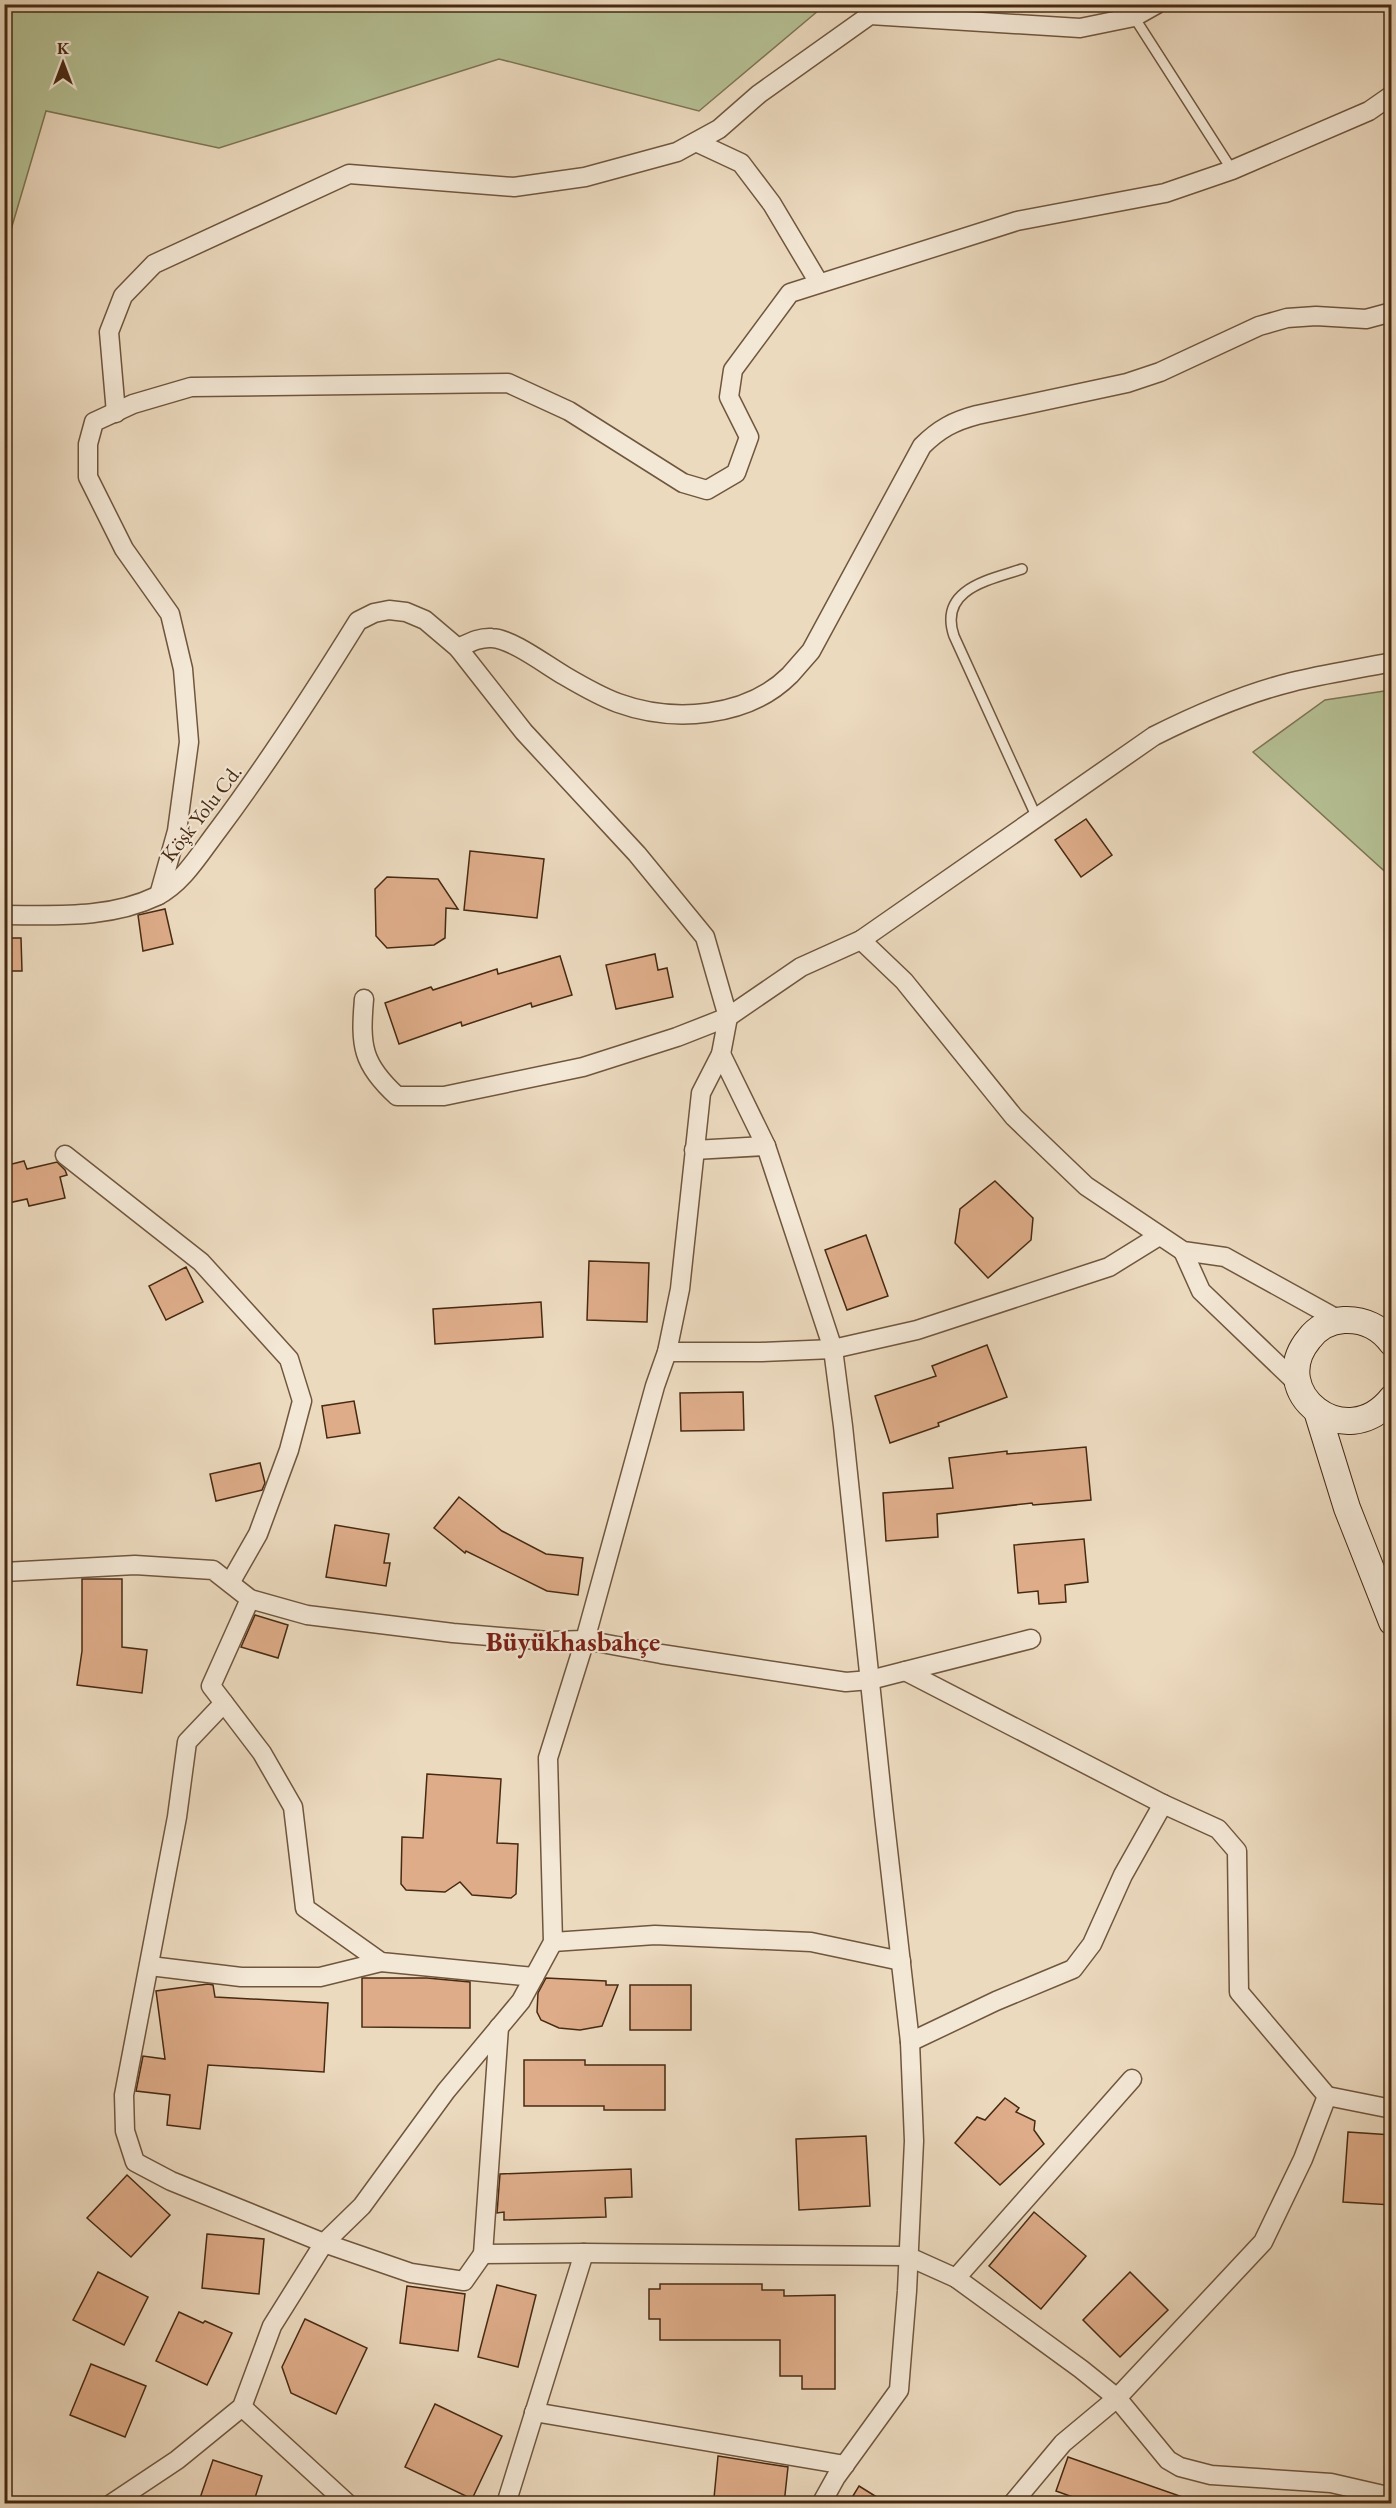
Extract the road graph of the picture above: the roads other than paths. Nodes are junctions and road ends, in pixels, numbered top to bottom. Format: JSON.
{"nodes":[{"id":1,"x":1157,"y":4,"type":"edge"},
{"id":2,"x":1134,"y":17,"type":"junction"},
{"id":3,"x":1392,"y":95,"type":"edge"},
{"id":4,"x":696,"y":141,"type":"junction"},
{"id":5,"x":1232,"y":170,"type":"junction"},
{"id":6,"x":819,"y":283,"type":"junction"},
{"id":7,"x":1392,"y":312,"type":"edge"},
{"id":8,"x":116,"y":412,"type":"junction"},
{"id":9,"x":1022,"y":568,"type":"dead end"},
{"id":10,"x":458,"y":648,"type":"junction"},
{"id":11,"x":1392,"y":662,"type":"edge"},
{"id":12,"x":1036,"y":818,"type":"junction"},
{"id":13,"x":159,"y":895,"type":"junction"},
{"id":14,"x":4,"y":915,"type":"edge"},
{"id":15,"x":861,"y":940,"type":"junction"},
{"id":16,"x":364,"y":999,"type":"dead end"},
{"id":17,"x":728,"y":1017,"type":"junction"},
{"id":18,"x":721,"y":1054,"type":"junction"},
{"id":19,"x":766,"y":1146,"type":"junction"},
{"id":20,"x":694,"y":1150,"type":"junction"},
{"id":21,"x":64,"y":1155,"type":"dead end"},
{"id":22,"x":1159,"y":1236,"type":"junction"},
{"id":23,"x":1183,"y":1251,"type":"junction"},
{"id":24,"x":1339,"y":1320,"type":"junction"},
{"id":25,"x":1381,"y":1323,"type":"edge"},
{"id":26,"x":1392,"y":1343,"type":"edge"},
{"id":27,"x":833,"y":1349,"type":"junction"},
{"id":28,"x":667,"y":1352,"type":"junction"},
{"id":29,"x":1299,"y":1385,"type":"junction"},
{"id":30,"x":1392,"y":1398,"type":"edge"},
{"id":31,"x":1317,"y":1411,"type":"junction"},
{"id":32,"x":4,"y":1572,"type":"edge"},
{"id":33,"x":230,"y":1583,"type":"junction"},
{"id":34,"x":250,"y":1599,"type":"junction"},
{"id":35,"x":1392,"y":1622,"type":"edge"},
{"id":36,"x":1031,"y":1639,"type":"dead end"},
{"id":37,"x":585,"y":1640,"type":"junction"},
{"id":38,"x":905,"y":1671,"type":"junction"},
{"id":39,"x":870,"y":1680,"type":"junction"},
{"id":40,"x":224,"y":1703,"type":"junction"},
{"id":41,"x":1163,"y":1804,"type":"junction"},
{"id":42,"x":553,"y":1942,"type":"junction"},
{"id":43,"x":901,"y":1961,"type":"junction"},
{"id":44,"x":381,"y":1962,"type":"junction"},
{"id":45,"x":150,"y":1966,"type":"junction"},
{"id":46,"x":534,"y":1977,"type":"junction"},
{"id":47,"x":500,"y":2027,"type":"junction"},
{"id":48,"x":910,"y":2042,"type":"junction"},
{"id":49,"x":1132,"y":2079,"type":"dead end"},
{"id":50,"x":1327,"y":2096,"type":"junction"},
{"id":51,"x":1392,"y":2109,"type":"edge"},
{"id":52,"x":324,"y":2243,"type":"junction"},
{"id":53,"x":584,"y":2253,"type":"junction"},
{"id":54,"x":483,"y":2254,"type":"junction"},
{"id":55,"x":907,"y":2256,"type":"junction"},
{"id":56,"x":956,"y":2278,"type":"junction"},
{"id":57,"x":1117,"y":2398,"type":"junction"},
{"id":58,"x":242,"y":2407,"type":"junction"},
{"id":59,"x":534,"y":2412,"type":"junction"},
{"id":60,"x":845,"y":2465,"type":"junction"},
{"id":61,"x":1392,"y":2497,"type":"edge"},
{"id":62,"x":129,"y":2498,"type":"edge"},
{"id":63,"x":111,"y":2504,"type":"edge"},
{"id":64,"x":348,"y":2504,"type":"edge"},
{"id":65,"x":506,"y":2504,"type":"edge"},
{"id":66,"x":821,"y":2504,"type":"edge"},
{"id":67,"x":1012,"y":2504,"type":"edge"}],
"edges":[{"from":1,"to":2,"type":"street"},
{"from":2,"to":4,"type":"street"},
{"from":2,"to":5,"type":"lane"},
{"from":3,"to":5,"type":"street"},
{"from":4,"to":6,"type":"street"},
{"from":4,"to":8,"type":"street"},
{"from":5,"to":6,"type":"street"},
{"from":6,"to":8,"type":"street"},
{"from":7,"to":10,"type":"street"},
{"from":8,"to":13,"type":"street"},
{"from":9,"to":12,"type":"lane"},
{"from":10,"to":13,"type":"street","name":"Köşk Yolu Cd."},
{"from":10,"to":17,"type":"street"},
{"from":11,"to":12,"type":"street"},
{"from":12,"to":15,"type":"street"},
{"from":13,"to":14,"type":"street","name":"Köşk Yolu Cd."},
{"from":15,"to":17,"type":"street"},
{"from":15,"to":22,"type":"street"},
{"from":16,"to":17,"type":"street"},
{"from":17,"to":18,"type":"street"},
{"from":18,"to":19,"type":"street"},
{"from":18,"to":20,"type":"street"},
{"from":19,"to":20,"type":"street"},
{"from":19,"to":27,"type":"street"},
{"from":20,"to":28,"type":"street"},
{"from":21,"to":33,"type":"street"},
{"from":22,"to":23,"type":"street"},
{"from":22,"to":27,"type":"street"},
{"from":23,"to":24,"type":"street"},
{"from":23,"to":29,"type":"street"},
{"from":24,"to":25,"type":"street"},
{"from":24,"to":29,"type":"street"},
{"from":25,"to":26,"type":"street"},
{"from":27,"to":28,"type":"street"},
{"from":27,"to":39,"type":"street"},
{"from":28,"to":37,"type":"street"},
{"from":29,"to":31,"type":"street"},
{"from":30,"to":31,"type":"street"},
{"from":31,"to":35,"type":"street"},
{"from":32,"to":33,"type":"street"},
{"from":33,"to":34,"type":"street"},
{"from":34,"to":37,"type":"street"},
{"from":34,"to":40,"type":"street"},
{"from":36,"to":38,"type":"street"},
{"from":37,"to":39,"type":"street"},
{"from":37,"to":42,"type":"street"},
{"from":38,"to":39,"type":"street"},
{"from":38,"to":41,"type":"street"},
{"from":39,"to":43,"type":"street"},
{"from":40,"to":44,"type":"street"},
{"from":40,"to":45,"type":"street"},
{"from":41,"to":48,"type":"street"},
{"from":41,"to":50,"type":"street"},
{"from":42,"to":43,"type":"street"},
{"from":42,"to":46,"type":"street"},
{"from":43,"to":48,"type":"street"},
{"from":44,"to":45,"type":"street"},
{"from":44,"to":46,"type":"street"},
{"from":45,"to":52,"type":"street"},
{"from":46,"to":47,"type":"street"},
{"from":47,"to":52,"type":"street"},
{"from":47,"to":54,"type":"street"},
{"from":48,"to":55,"type":"street"},
{"from":49,"to":56,"type":"street"},
{"from":50,"to":51,"type":"street"},
{"from":50,"to":57,"type":"street"},
{"from":52,"to":54,"type":"street"},
{"from":52,"to":58,"type":"street"},
{"from":53,"to":54,"type":"street"},
{"from":53,"to":55,"type":"street"},
{"from":53,"to":59,"type":"street"},
{"from":55,"to":56,"type":"street"},
{"from":55,"to":60,"type":"street"},
{"from":56,"to":57,"type":"street"},
{"from":57,"to":61,"type":"street"},
{"from":57,"to":67,"type":"street"},
{"from":58,"to":62,"type":"street"},
{"from":58,"to":64,"type":"street"},
{"from":59,"to":60,"type":"street"},
{"from":59,"to":65,"type":"street"},
{"from":60,"to":66,"type":"street"},
{"from":62,"to":63,"type":"street"}]}
